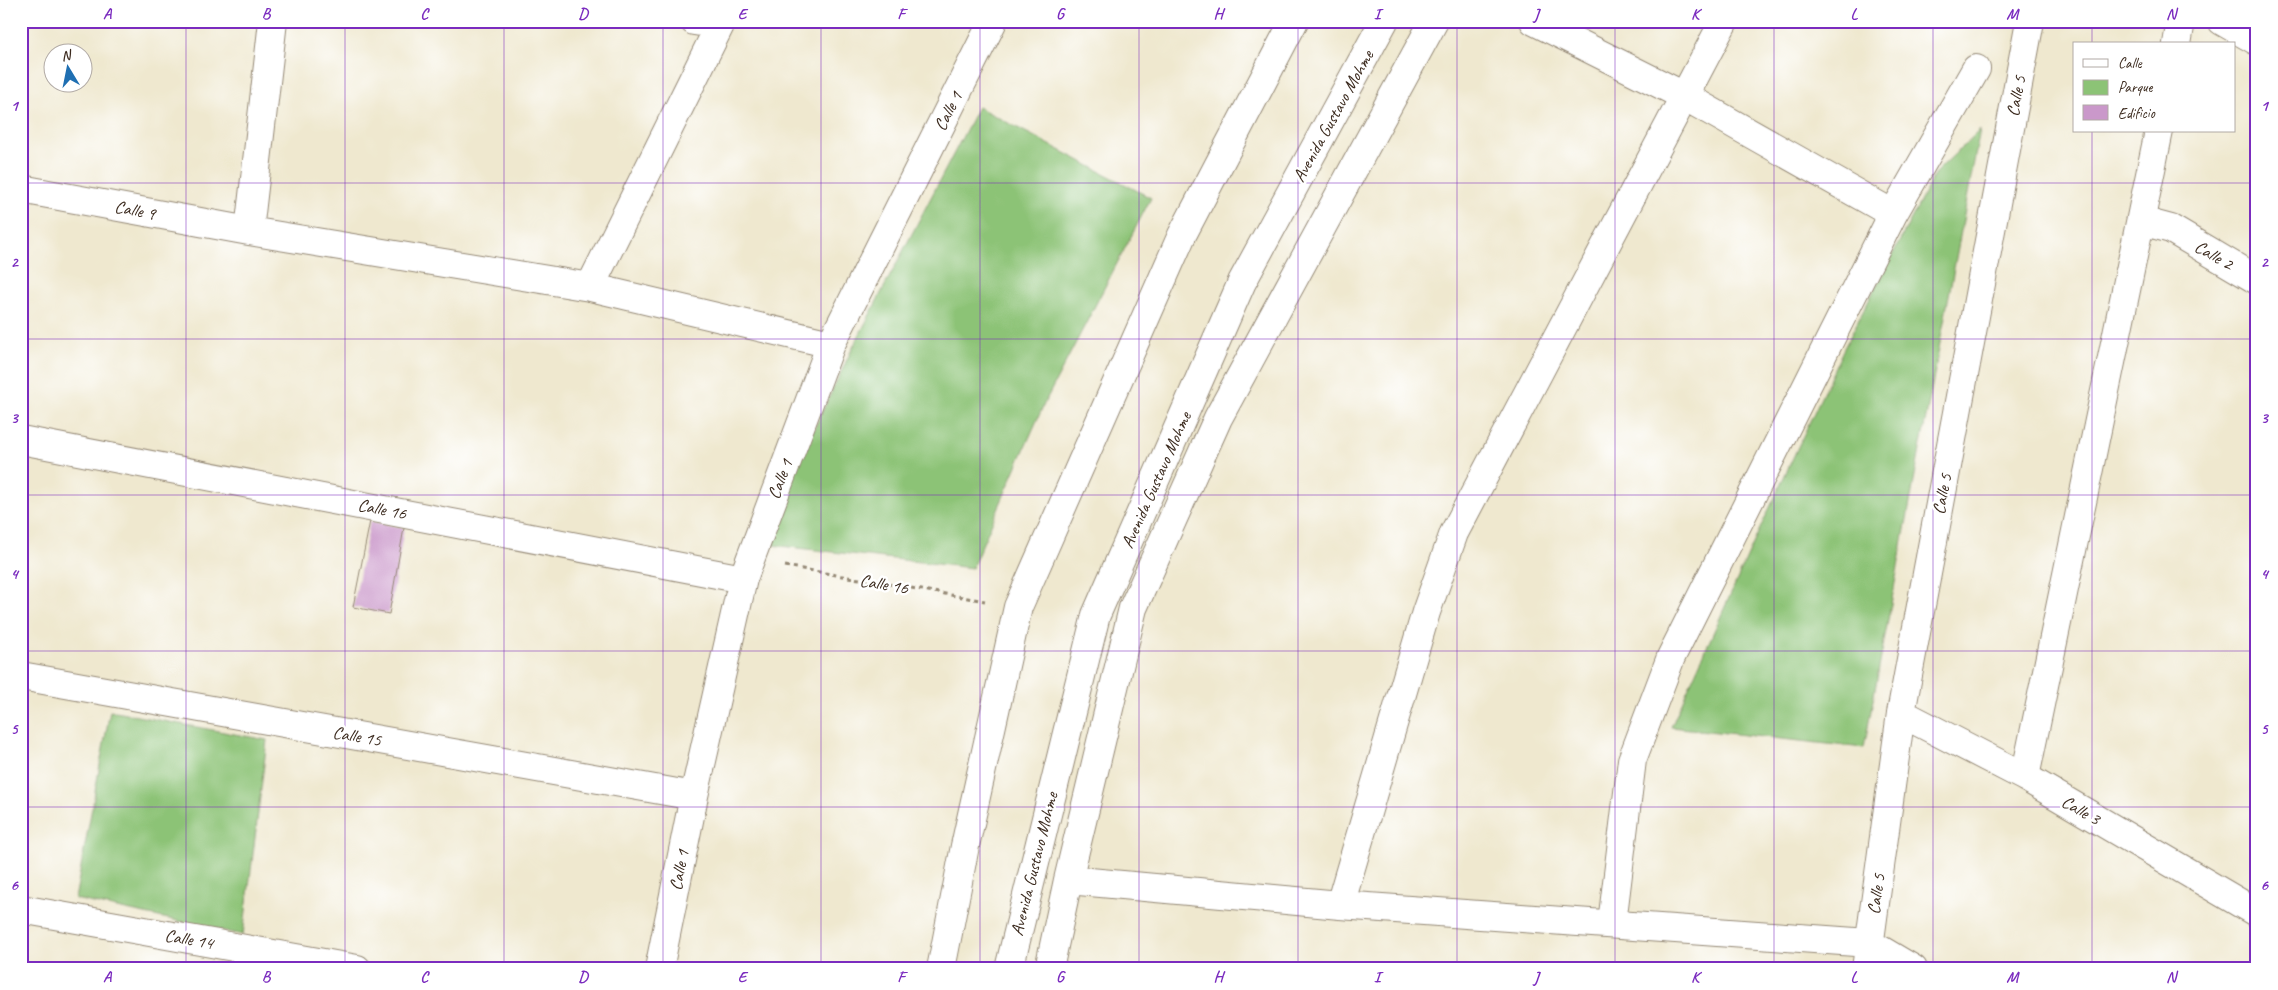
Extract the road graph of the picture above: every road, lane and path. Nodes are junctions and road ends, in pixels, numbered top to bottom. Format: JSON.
{"nodes":[{"id":1,"x":273,"y":21,"type":"edge"},
{"id":2,"x":993,"y":21,"type":"edge"},
{"id":3,"x":1294,"y":21,"type":"edge"},
{"id":4,"x":1384,"y":21,"type":"edge"},
{"id":5,"x":1434,"y":21,"type":"edge"},
{"id":6,"x":1534,"y":21,"type":"edge"},
{"id":7,"x":1724,"y":21,"type":"edge"},
{"id":8,"x":2030,"y":21,"type":"edge"},
{"id":9,"x":2181,"y":21,"type":"edge"},
{"id":10,"x":2222,"y":21,"type":"edge"},
{"id":11,"x":712,"y":22,"type":"edge"},
{"id":12,"x":2257,"y":41,"type":"edge"},
{"id":13,"x":2177,"y":42,"type":"edge"},
{"id":14,"x":1976,"y":69,"type":"dead end"},
{"id":15,"x":1684,"y":96,"type":"junction"},
{"id":16,"x":2159,"y":132,"type":"edge"},
{"id":17,"x":21,"y":189,"type":"edge"},
{"id":18,"x":1893,"y":214,"type":"junction"},
{"id":19,"x":2141,"y":221,"type":"junction"},
{"id":20,"x":249,"y":231,"type":"junction"},
{"id":21,"x":2257,"y":280,"type":"edge"},
{"id":22,"x":590,"y":287,"type":"junction"},
{"id":23,"x":831,"y":344,"type":"junction"},
{"id":24,"x":21,"y":440,"type":"edge"},
{"id":25,"x":747,"y":569,"type":"junction"},
{"id":26,"x":1018,"y":607,"type":"junction"},
{"id":27,"x":21,"y":676,"type":"edge"},
{"id":28,"x":1901,"y":713,"type":"junction"},
{"id":29,"x":2025,"y":777,"type":"junction"},
{"id":30,"x":694,"y":796,"type":"junction"},
{"id":31,"x":1068,"y":880,"type":"junction"},
{"id":32,"x":1340,"y":905,"type":"junction"},
{"id":33,"x":21,"y":909,"type":"edge"},
{"id":34,"x":2257,"y":913,"type":"edge"},
{"id":35,"x":1612,"y":923,"type":"junction"},
{"id":36,"x":1868,"y":956,"type":"edge"},
{"id":37,"x":357,"y":969,"type":"edge"},
{"id":38,"x":659,"y":969,"type":"edge"},
{"id":39,"x":941,"y":969,"type":"edge"},
{"id":40,"x":1009,"y":969,"type":"edge"},
{"id":41,"x":1050,"y":969,"type":"edge"},
{"id":42,"x":1913,"y":969,"type":"edge"}],
"edges":[{"from":1,"to":20,"type":"street"},
{"from":2,"to":23,"type":"street","name":"Calle 1"},
{"from":3,"to":26,"type":"street"},
{"from":4,"to":40,"type":"street","name":"Avenida Gustavo Mohme"},
{"from":5,"to":31,"type":"street"},
{"from":6,"to":15,"type":"street"},
{"from":7,"to":15,"type":"street"},
{"from":8,"to":28,"type":"street","name":"Calle 5"},
{"from":9,"to":13,"type":"street"},
{"from":10,"to":12,"type":"street"},
{"from":11,"to":22,"type":"street"},
{"from":14,"to":18,"type":"street"},
{"from":15,"to":18,"type":"street"},
{"from":15,"to":32,"type":"street"},
{"from":16,"to":19,"type":"street"},
{"from":17,"to":20,"type":"street","name":"Calle 9"},
{"from":18,"to":35,"type":"street"},
{"from":19,"to":21,"type":"street","name":"Calle 2"},
{"from":19,"to":29,"type":"street"},
{"from":20,"to":22,"type":"street","name":"Calle 9"},
{"from":22,"to":23,"type":"street","name":"Calle 9"},
{"from":23,"to":25,"type":"street","name":"Calle 1"},
{"from":24,"to":25,"type":"street","name":"Calle 16"},
{"from":25,"to":26,"type":"path","name":"Calle 16"},
{"from":25,"to":30,"type":"street","name":"Calle 1"},
{"from":26,"to":39,"type":"street"},
{"from":27,"to":30,"type":"street","name":"Calle 15"},
{"from":28,"to":29,"type":"street","name":"Calle 3"},
{"from":28,"to":36,"type":"street","name":"Calle 5"},
{"from":29,"to":34,"type":"street","name":"Calle 3"},
{"from":30,"to":38,"type":"street","name":"Calle 1"},
{"from":31,"to":32,"type":"street"},
{"from":31,"to":41,"type":"street"},
{"from":32,"to":35,"type":"street"},
{"from":33,"to":37,"type":"street","name":"Calle 14"},
{"from":35,"to":36,"type":"street"},
{"from":36,"to":42,"type":"street"}]}
